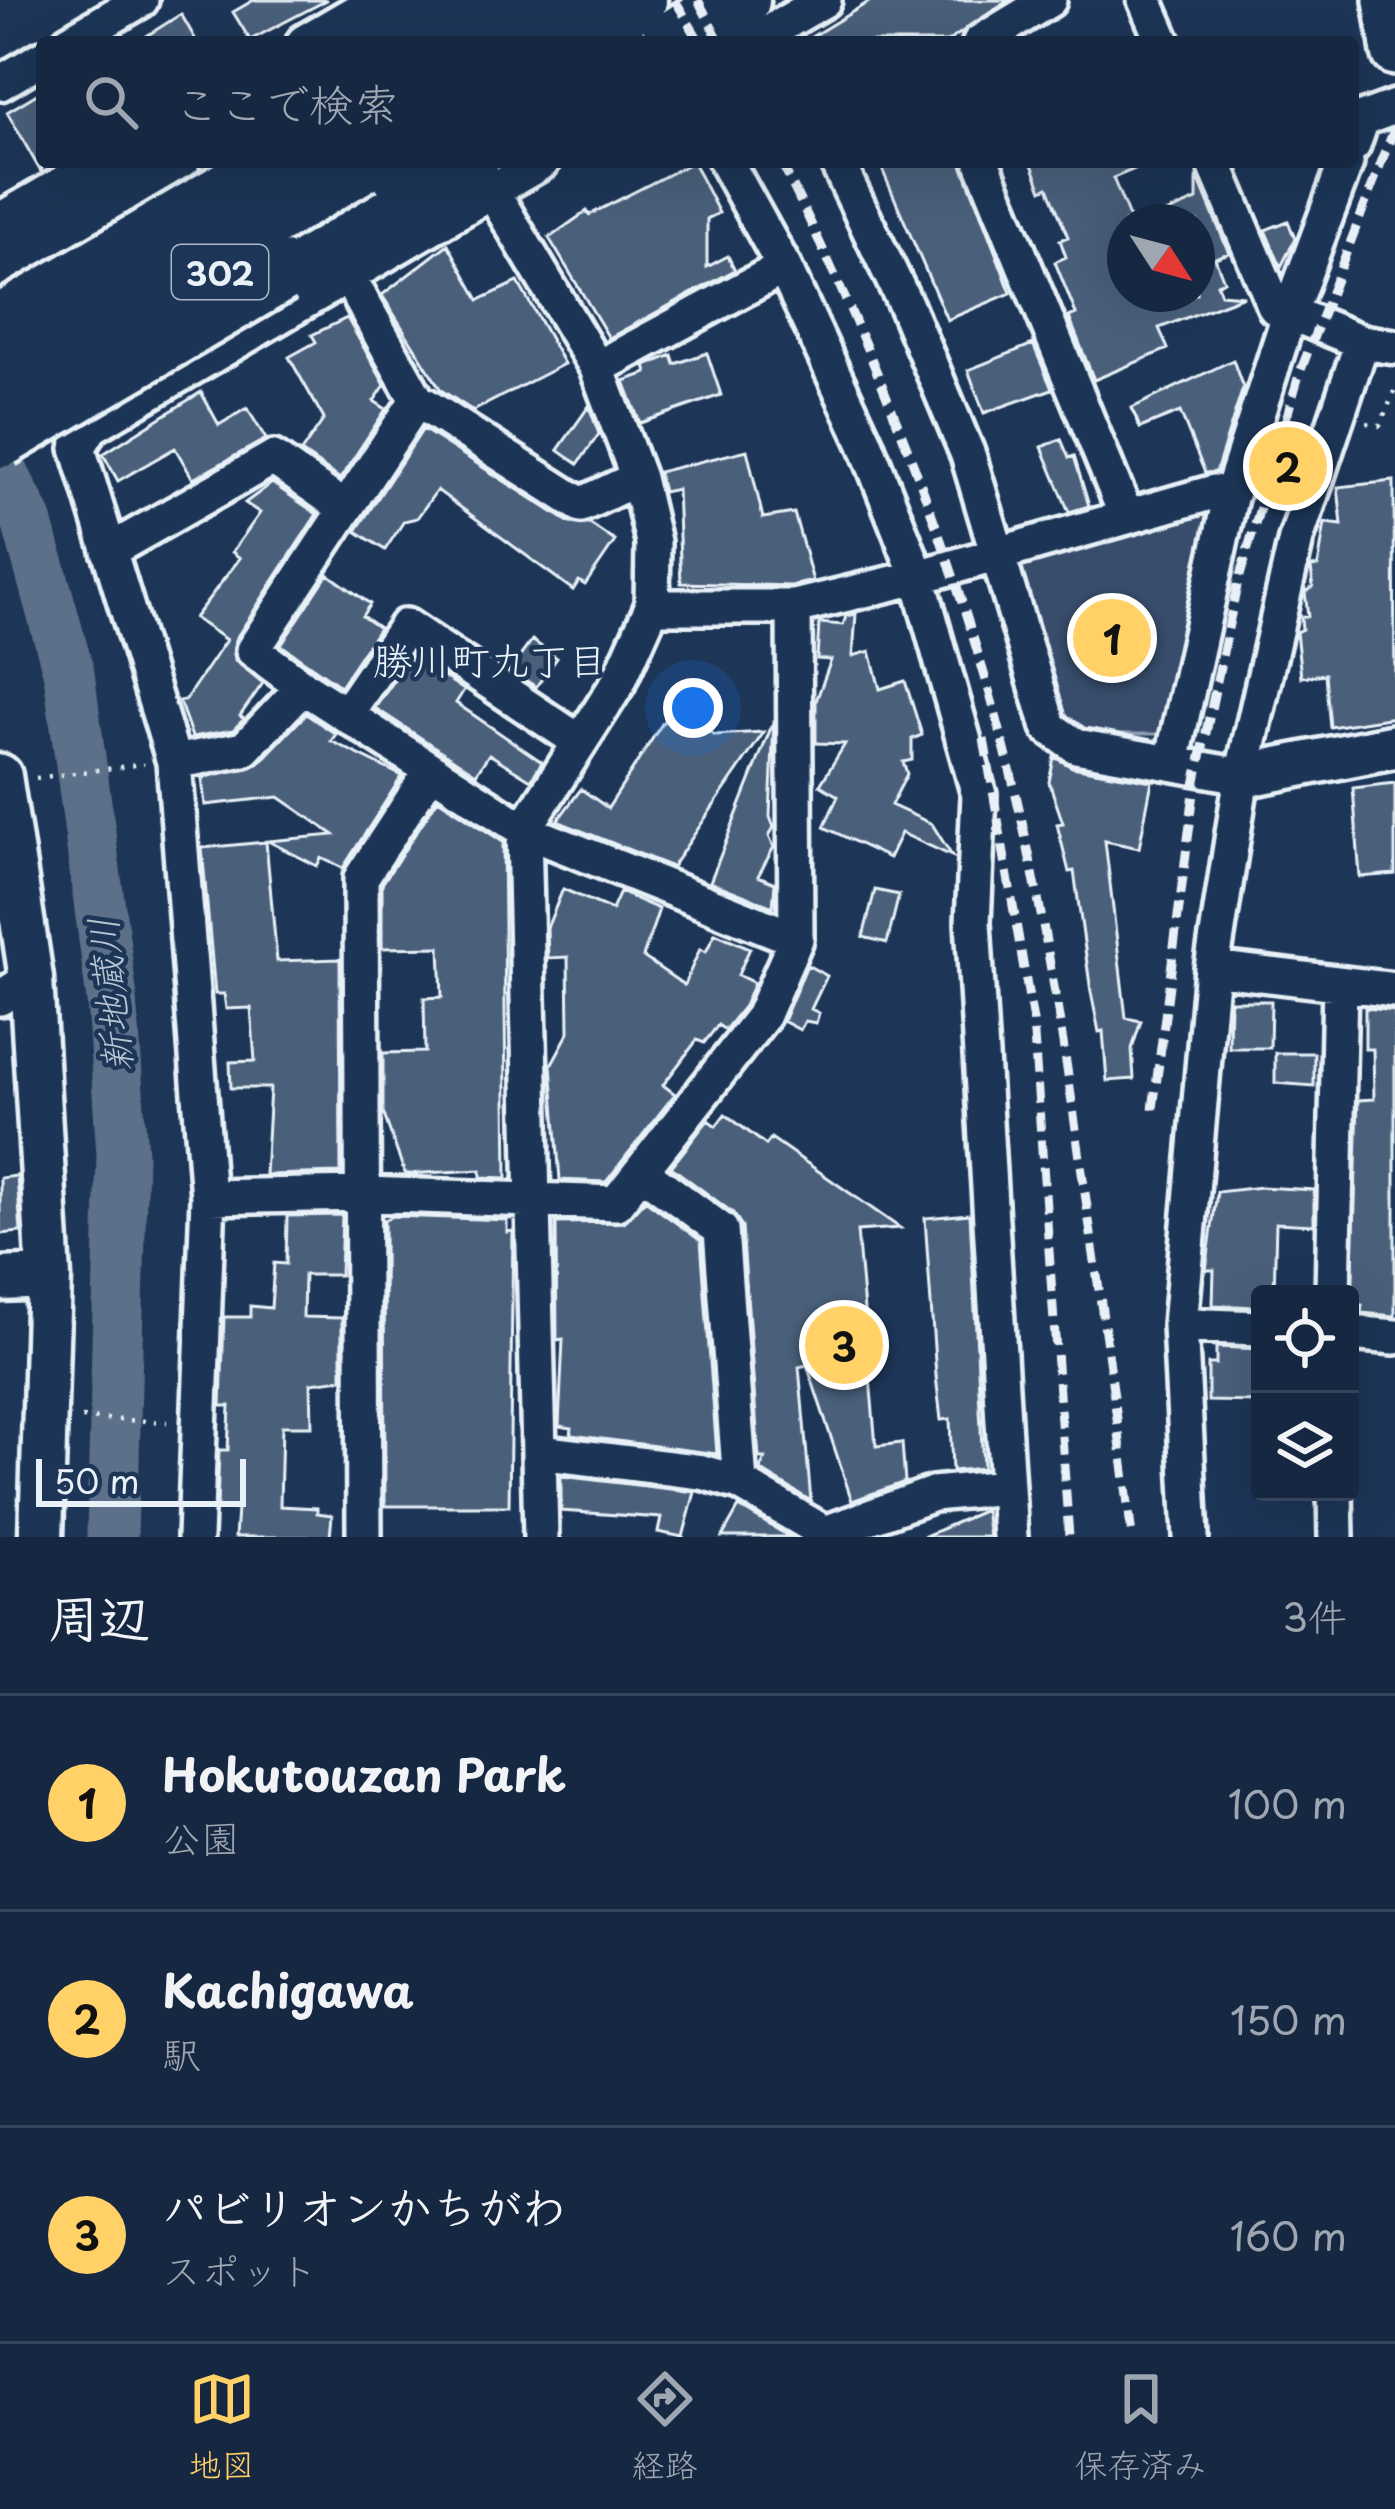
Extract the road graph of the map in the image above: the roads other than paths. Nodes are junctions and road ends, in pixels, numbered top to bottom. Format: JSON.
{"nodes":[{"id":1,"x":138,"y":0,"type":"edge"},
{"id":2,"x":376,"y":0,"type":"edge"},
{"id":3,"x":444,"y":0,"type":"edge"},
{"id":4,"x":513,"y":0,"type":"edge"},
{"id":5,"x":556,"y":0,"type":"edge"},
{"id":6,"x":636,"y":0,"type":"edge"},
{"id":7,"x":684,"y":0,"type":"edge"},
{"id":8,"x":824,"y":0,"type":"edge"},
{"id":9,"x":1049,"y":0,"type":"edge"},
{"id":10,"x":1145,"y":0,"type":"edge"},
{"id":11,"x":1387,"y":0,"type":"edge"},
{"id":12,"x":774,"y":21,"type":"edge"},
{"id":13,"x":79,"y":36,"type":"edge"},
{"id":14,"x":314,"y":36,"type":"edge"},
{"id":15,"x":382,"y":36,"type":"edge"},
{"id":16,"x":451,"y":36,"type":"edge"},
{"id":17,"x":494,"y":36,"type":"edge"},
{"id":18,"x":575,"y":36,"type":"edge"},
{"id":19,"x":621,"y":36,"type":"edge"},
{"id":20,"x":701,"y":36,"type":"edge"},
{"id":21,"x":990,"y":36,"type":"edge"},
{"id":22,"x":1160,"y":36,"type":"edge"},
{"id":23,"x":1395,"y":52,"type":"edge"},
{"id":24,"x":36,"y":62,"type":"edge"},
{"id":25,"x":0,"y":83,"type":"edge"},
{"id":26,"x":1395,"y":107,"type":"edge"},
{"id":27,"x":1359,"y":129,"type":"edge"},
{"id":28,"x":90,"y":168,"type":"edge"},
{"id":29,"x":158,"y":168,"type":"edge"},
{"id":30,"x":228,"y":168,"type":"edge"},
{"id":31,"x":269,"y":168,"type":"edge"},
{"id":32,"x":353,"y":168,"type":"edge"},
{"id":33,"x":397,"y":168,"type":"edge"},
{"id":34,"x":515,"y":168,"type":"edge"},
{"id":35,"x":729,"y":168,"type":"edge"},
{"id":36,"x":840,"y":168,"type":"edge"},
{"id":37,"x":984,"y":168,"type":"edge"},
{"id":38,"x":1217,"y":168,"type":"edge"},
{"id":39,"x":1344,"y":168,"type":"edge"},
{"id":40,"x":480,"y":176,"type":"edge"},
{"id":41,"x":0,"y":220,"type":"edge"},
{"id":42,"x":0,"y":262,"type":"edge"},
{"id":43,"x":784,"y":267,"type":"junction"},
{"id":44,"x":348,"y":276,"type":"junction"},
{"id":45,"x":1289,"y":315,"type":"junction"},
{"id":46,"x":139,"y":320,"type":"junction"},
{"id":47,"x":0,"y":326,"type":"edge"},
{"id":48,"x":244,"y":337,"type":"junction"},
{"id":49,"x":1378,"y":344,"type":"edge"},
{"id":50,"x":597,"y":368,"type":"junction"},
{"id":51,"x":11,"y":389,"type":"edge"},
{"id":52,"x":417,"y":400,"type":"junction"},
{"id":53,"x":0,"y":437,"type":"edge"},
{"id":54,"x":638,"y":478,"type":"junction"},
{"id":55,"x":1230,"y":498,"type":"junction"},
{"id":56,"x":344,"y":507,"type":"junction"},
{"id":57,"x":1124,"y":513,"type":"junction"},
{"id":58,"x":109,"y":551,"type":"junction"},
{"id":59,"x":999,"y":553,"type":"junction"},
{"id":60,"x":918,"y":577,"type":"junction"},
{"id":61,"x":652,"y":607,"type":"junction"},
{"id":62,"x":794,"y":607,"type":"junction"},
{"id":63,"x":303,"y":687,"type":"junction"},
{"id":64,"x":346,"y":714,"type":"junction"},
{"id":65,"x":580,"y":742,"type":"junction"},
{"id":66,"x":1395,"y":746,"type":"edge"},
{"id":67,"x":174,"y":762,"type":"junction"},
{"id":68,"x":1172,"y":762,"type":"junction"},
{"id":69,"x":430,"y":771,"type":"junction"},
{"id":70,"x":1242,"y":776,"type":"junction"},
{"id":71,"x":17,"y":777,"type":"edge"},
{"id":72,"x":524,"y":830,"type":"junction"},
{"id":73,"x":796,"y":939,"type":"junction"},
{"id":74,"x":1212,"y":968,"type":"junction"},
{"id":75,"x":1340,"y":984,"type":"junction"},
{"id":76,"x":15,"y":988,"type":"edge"},
{"id":77,"x":1395,"y":990,"type":"edge"},
{"id":78,"x":641,"y":1171,"type":"junction"},
{"id":79,"x":365,"y":1194,"type":"junction"},
{"id":80,"x":208,"y":1197,"type":"junction"},
{"id":81,"x":531,"y":1200,"type":"junction"},
{"id":82,"x":50,"y":1277,"type":"junction"},
{"id":83,"x":0,"y":1279,"type":"edge"},
{"id":84,"x":1333,"y":1285,"type":"edge"},
{"id":85,"x":1180,"y":1324,"type":"junction"},
{"id":86,"x":1251,"y":1328,"type":"edge"},
{"id":87,"x":1359,"y":1334,"type":"edge"},
{"id":88,"x":1395,"y":1337,"type":"edge"},
{"id":89,"x":538,"y":1452,"type":"junction"},
{"id":90,"x":740,"y":1483,"type":"junction"},
{"id":91,"x":1005,"y":1486,"type":"junction"},
{"id":92,"x":1335,"y":1501,"type":"edge"},
{"id":93,"x":40,"y":1537,"type":"edge"},
{"id":94,"x":195,"y":1537,"type":"edge"},
{"id":95,"x":364,"y":1537,"type":"edge"},
{"id":96,"x":541,"y":1537,"type":"edge"},
{"id":97,"x":1010,"y":1537,"type":"edge"},
{"id":98,"x":1191,"y":1537,"type":"edge"},
{"id":99,"x":1336,"y":1537,"type":"edge"}],
"edges":[{"from":1,"to":13,"type":"street"},
{"from":2,"to":14,"type":"street"},
{"from":3,"to":15,"type":"highway"},
{"from":4,"to":16,"type":"highway"},
{"from":5,"to":17,"type":"highway"},
{"from":6,"to":18,"type":"highway"},
{"from":7,"to":19,"type":"highway"},
{"from":8,"to":12,"type":"street"},
{"from":9,"to":21,"type":"street"},
{"from":10,"to":22,"type":"street"},
{"from":11,"to":23,"type":"main road"},
{"from":12,"to":20,"type":"highway"},
{"from":24,"to":25,"type":"street"},
{"from":26,"to":27,"type":"street"},
{"from":28,"to":41,"type":"street"},
{"from":29,"to":42,"type":"highway"},
{"from":30,"to":51,"type":"highway","number":"302"},
{"from":31,"to":47,"type":"highway","bridge":true},
{"from":32,"to":51,"type":"highway","bridge":true},
{"from":33,"to":46,"type":"highway","number":"302"},
{"from":34,"to":40,"type":"street"},
{"from":35,"to":43,"type":"street"},
{"from":36,"to":59,"type":"street"},
{"from":37,"to":57,"type":"street"},
{"from":38,"to":45,"type":"street"},
{"from":39,"to":45,"type":"street"},
{"from":40,"to":44,"type":"street"},
{"from":40,"to":50,"type":"street"},
{"from":40,"to":53,"type":"highway","bridge":true},
{"from":43,"to":50,"type":"street"},
{"from":43,"to":60,"type":"street"},
{"from":44,"to":48,"type":"street"},
{"from":44,"to":52,"type":"street"},
{"from":45,"to":49,"type":"street"},
{"from":45,"to":55,"type":"street"},
{"from":46,"to":48,"type":"street"},
{"from":46,"to":51,"type":"highway","number":"302"},
{"from":48,"to":58,"type":"street"},
{"from":49,"to":70,"type":"street"},
{"from":50,"to":54,"type":"street"},
{"from":52,"to":54,"type":"street"},
{"from":52,"to":56,"type":"street"},
{"from":54,"to":61,"type":"street"},
{"from":55,"to":57,"type":"street"},
{"from":55,"to":68,"type":"street"},
{"from":56,"to":58,"type":"street"},
{"from":56,"to":63,"type":"street"},
{"from":57,"to":59,"type":"street"},
{"from":58,"to":67,"type":"street"},
{"from":59,"to":60,"type":"street"},
{"from":59,"to":68,"type":"street"},
{"from":60,"to":62,"type":"street"},
{"from":60,"to":91,"type":"street"},
{"from":61,"to":62,"type":"street"},
{"from":61,"to":65,"type":"street"},
{"from":62,"to":73,"type":"street"},
{"from":63,"to":64,"type":"street"},
{"from":63,"to":67,"type":"street"},
{"from":64,"to":65,"type":"street"},
{"from":64,"to":69,"type":"street"},
{"from":65,"to":72,"type":"street"},
{"from":66,"to":70,"type":"street"},
{"from":67,"to":80,"type":"street"},
{"from":68,"to":70,"type":"street"},
{"from":69,"to":72,"type":"street"},
{"from":69,"to":79,"type":"street"},
{"from":70,"to":74,"type":"street"},
{"from":71,"to":76,"type":"street"},
{"from":72,"to":73,"type":"street"},
{"from":72,"to":81,"type":"street"},
{"from":73,"to":78,"type":"street"},
{"from":74,"to":75,"type":"street"},
{"from":74,"to":85,"type":"street"},
{"from":75,"to":77,"type":"street"},
{"from":75,"to":84,"type":"street"},
{"from":76,"to":82,"type":"street"},
{"from":78,"to":81,"type":"street"},
{"from":78,"to":90,"type":"street"},
{"from":79,"to":80,"type":"street"},
{"from":79,"to":81,"type":"street"},
{"from":79,"to":95,"type":"street"},
{"from":80,"to":94,"type":"street"},
{"from":81,"to":89,"type":"street"},
{"from":82,"to":83,"type":"street"},
{"from":82,"to":93,"type":"street"},
{"from":85,"to":86,"type":"street"},
{"from":85,"to":98,"type":"street"},
{"from":87,"to":88,"type":"street"},
{"from":89,"to":90,"type":"street"},
{"from":89,"to":96,"type":"street"},
{"from":90,"to":91,"type":"street"},
{"from":91,"to":97,"type":"street"},
{"from":92,"to":99,"type":"street"}]}
